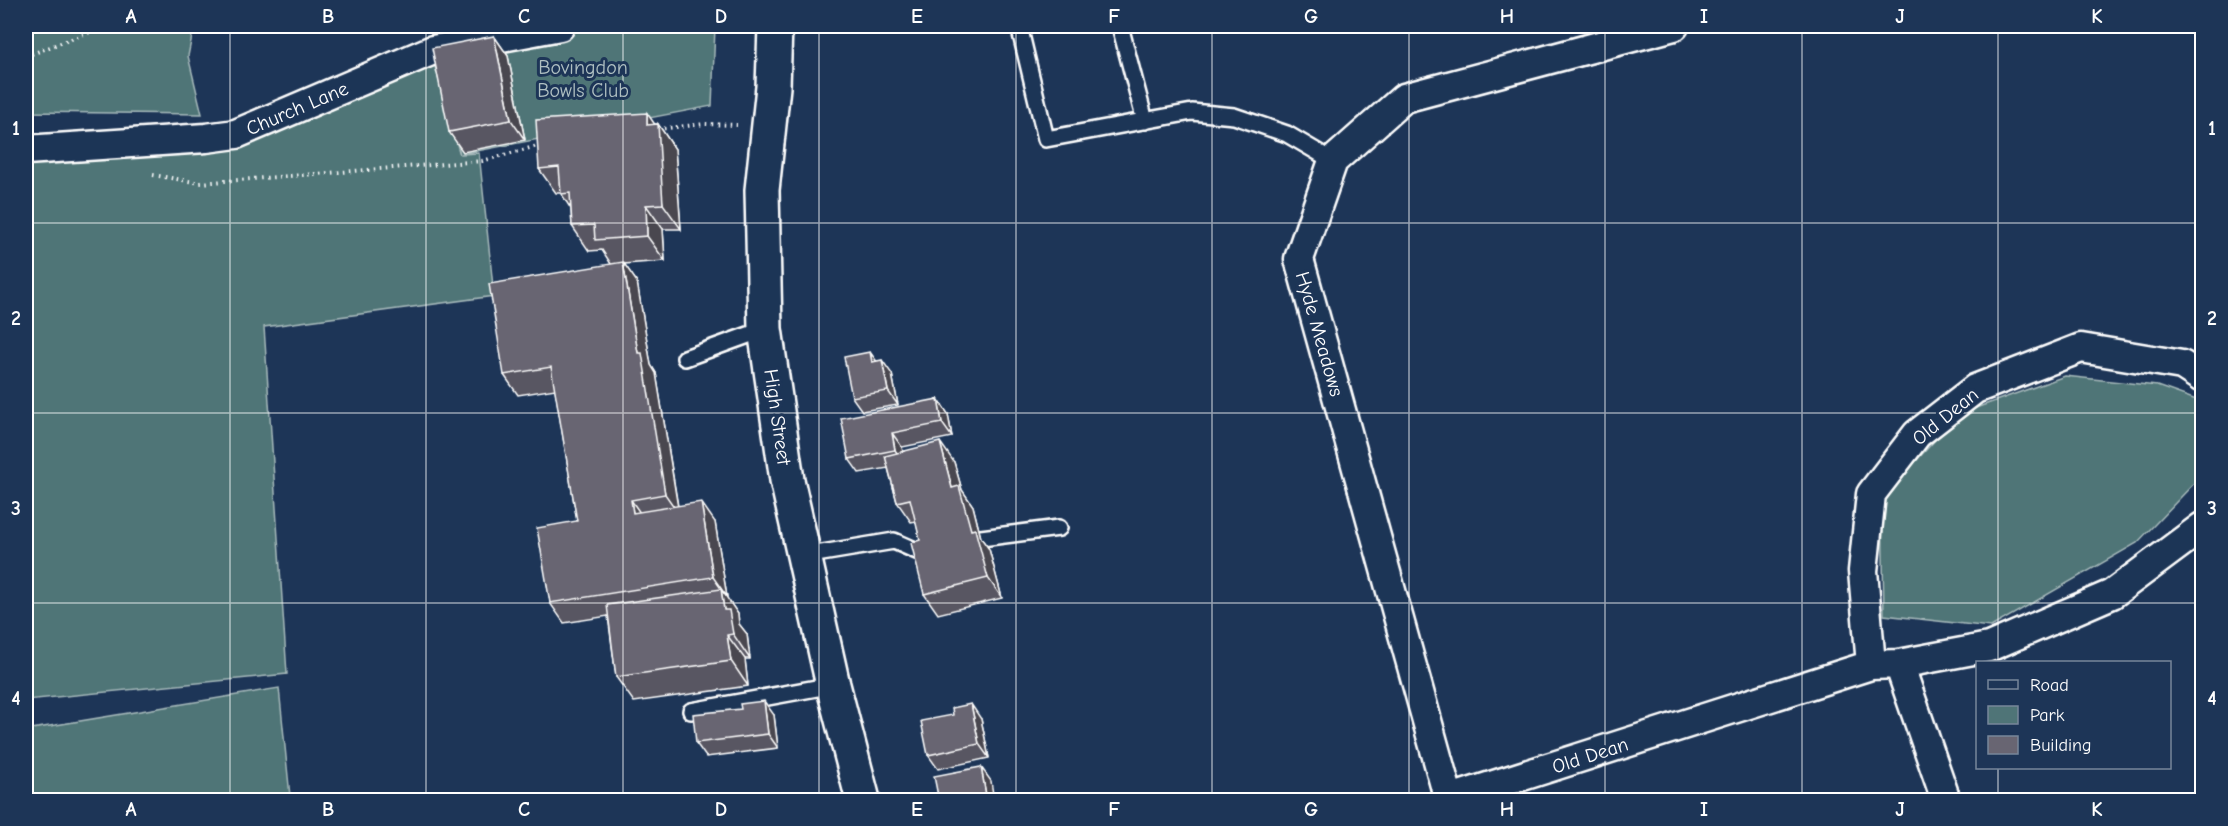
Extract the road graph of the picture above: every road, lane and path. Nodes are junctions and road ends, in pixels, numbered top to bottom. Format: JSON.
{"nodes":[{"id":1,"x":101,"y":26,"type":"edge"},
{"id":2,"x":560,"y":26,"type":"edge"},
{"id":3,"x":775,"y":26,"type":"edge"},
{"id":4,"x":1019,"y":26,"type":"edge"},
{"id":5,"x":1120,"y":26,"type":"edge"},
{"id":6,"x":1674,"y":26,"type":"edge"},
{"id":7,"x":26,"y":56,"type":"edge"},
{"id":8,"x":1145,"y":121,"type":"junction"},
{"id":9,"x":769,"y":125,"type":"junction"},
{"id":10,"x":648,"y":131,"type":"edge"},
{"id":11,"x":550,"y":143,"type":"edge"},
{"id":12,"x":26,"y":150,"type":"edge"},
{"id":13,"x":1333,"y":161,"type":"junction"},
{"id":14,"x":142,"y":172,"type":"dead end"},
{"id":15,"x":765,"y":328,"type":"junction"},
{"id":16,"x":685,"y":358,"type":"dead end"},
{"id":17,"x":2202,"y":378,"type":"edge"},
{"id":18,"x":2202,"y":527,"type":"edge"},
{"id":19,"x":1059,"y":528,"type":"dead end"},
{"id":20,"x":981,"y":538,"type":"dead end"},
{"id":21,"x":932,"y":549,"type":"edge"},
{"id":22,"x":804,"y":556,"type":"junction"},
{"id":23,"x":1885,"y":664,"type":"junction"},
{"id":24,"x":833,"y":685,"type":"junction"},
{"id":25,"x":691,"y":711,"type":"dead end"},
{"id":26,"x":1448,"y":800,"type":"edge"},
{"id":27,"x":863,"y":801,"type":"edge"},
{"id":28,"x":1946,"y":801,"type":"edge"}],
"edges":[{"from":1,"to":7,"type":"path"},
{"from":2,"to":12,"type":"street","name":"Church Lane"},
{"from":3,"to":9,"type":"street","name":"High Street"},
{"from":4,"to":8,"type":"lane"},
{"from":5,"to":8,"type":"lane"},
{"from":6,"to":13,"type":"street","name":"Hyde Meadows"},
{"from":8,"to":13,"type":"lane"},
{"from":9,"to":10,"type":"path"},
{"from":9,"to":15,"type":"street","name":"High Street"},
{"from":11,"to":14,"type":"path"},
{"from":13,"to":26,"type":"street","name":"Hyde Meadows"},
{"from":15,"to":16,"type":"lane"},
{"from":15,"to":22,"type":"street","name":"High Street"},
{"from":17,"to":23,"type":"street","name":"Old Dean"},
{"from":18,"to":23,"type":"street","name":"Old Dean"},
{"from":19,"to":20,"type":"lane"},
{"from":21,"to":22,"type":"lane"},
{"from":22,"to":24,"type":"street","name":"High Street"},
{"from":23,"to":26,"type":"street","name":"Old Dean"},
{"from":23,"to":28,"type":"street"},
{"from":24,"to":25,"type":"lane"},
{"from":24,"to":27,"type":"street","name":"High Street"}]}
